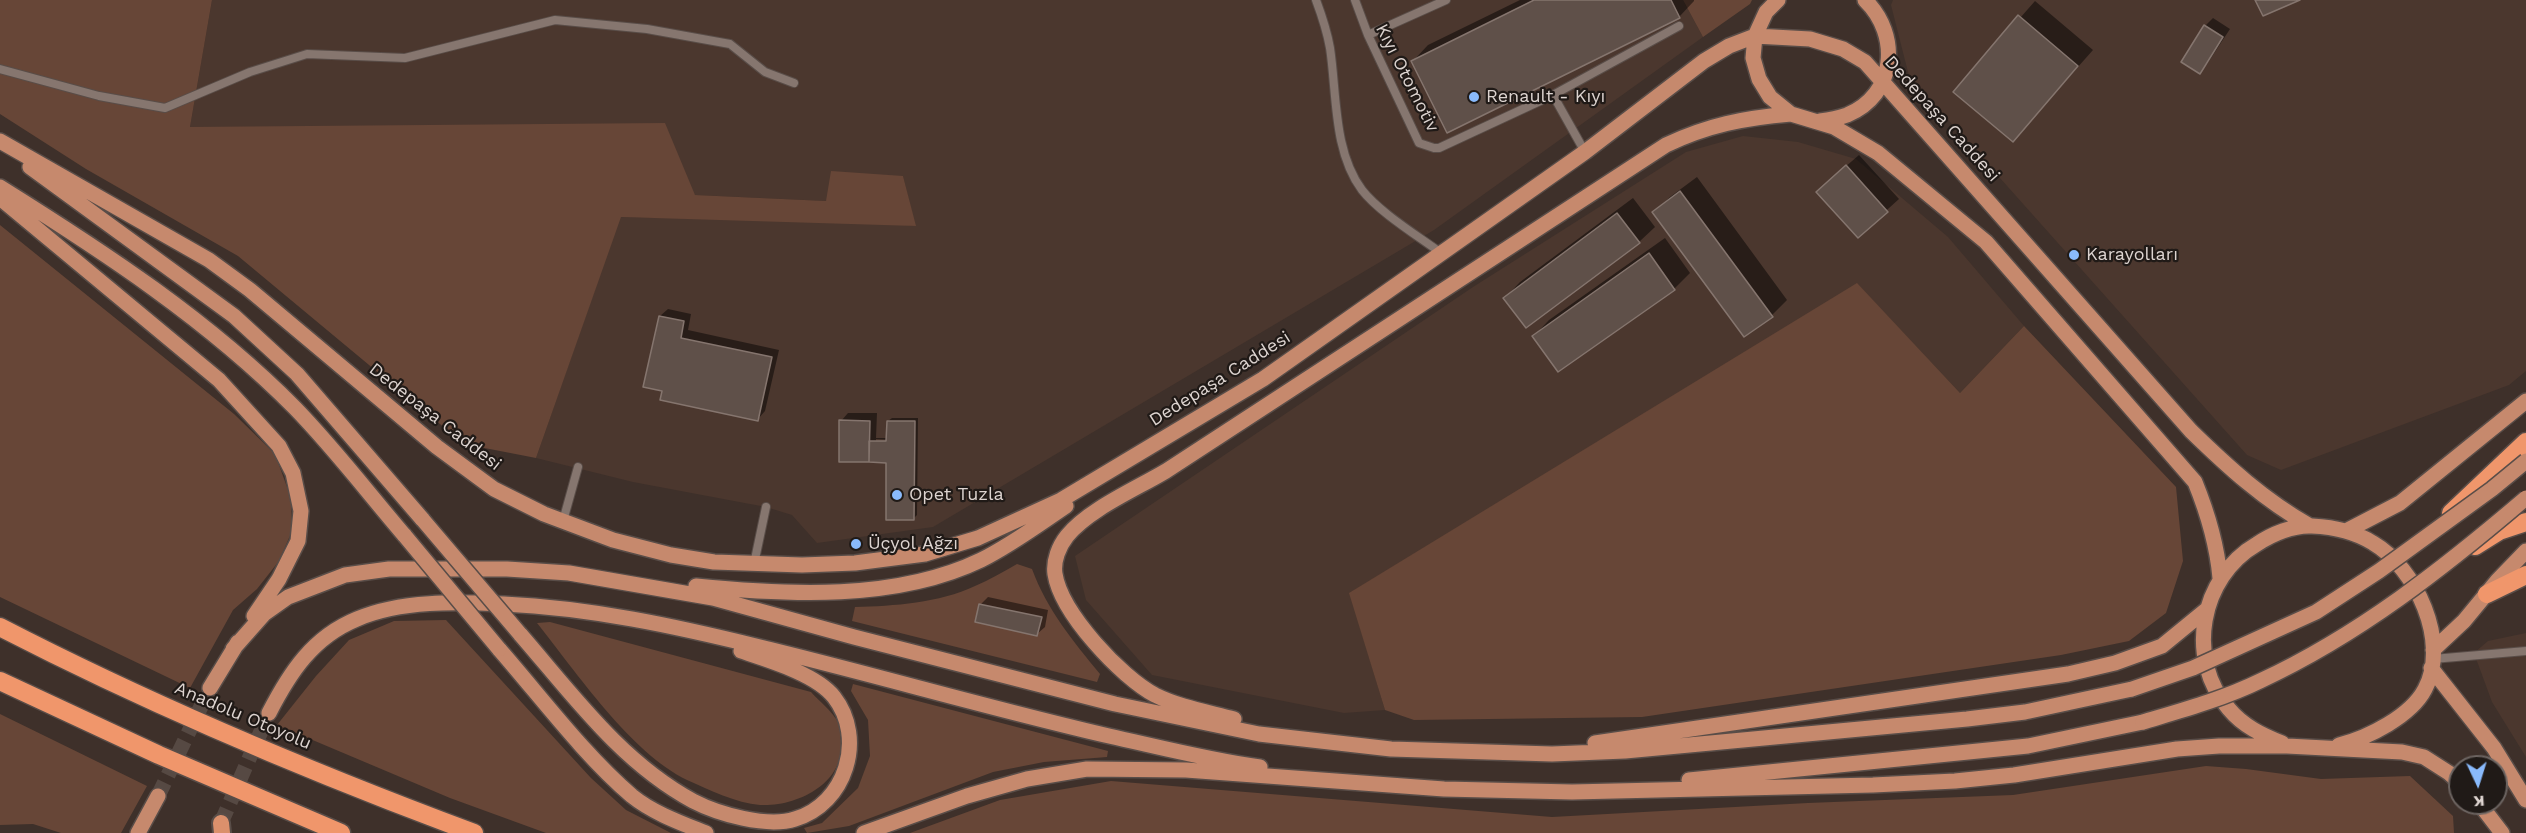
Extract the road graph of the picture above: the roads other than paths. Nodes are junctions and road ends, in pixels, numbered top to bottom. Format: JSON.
{"nodes":[{"id":1,"x":1316,"y":0,"type":"edge"},
{"id":2,"x":1355,"y":0,"type":"edge"},
{"id":3,"x":1446,"y":0,"type":"edge"},
{"id":4,"x":1778,"y":0,"type":"edge"},
{"id":5,"x":1865,"y":0,"type":"edge"},
{"id":6,"x":1767,"y":6,"type":"edge"},
{"id":7,"x":1679,"y":26,"type":"dead end"},
{"id":8,"x":1368,"y":35,"type":"junction"},
{"id":9,"x":1755,"y":36,"type":"junction"},
{"id":10,"x":0,"y":69,"type":"edge"},
{"id":11,"x":1883,"y":81,"type":"junction"},
{"id":12,"x":794,"y":83,"type":"dead end"},
{"id":13,"x":1553,"y":95,"type":"junction"},
{"id":14,"x":1791,"y":114,"type":"junction"},
{"id":15,"x":1817,"y":122,"type":"junction"},
{"id":16,"x":0,"y":143,"type":"edge"},
{"id":17,"x":1585,"y":152,"type":"junction"},
{"id":18,"x":0,"y":187,"type":"edge"},
{"id":19,"x":0,"y":198,"type":"edge"},
{"id":20,"x":1441,"y":253,"type":"junction"},
{"id":21,"x":2526,"y":401,"type":"edge"},
{"id":22,"x":2526,"y":442,"type":"edge"},
{"id":23,"x":1149,"y":447,"type":"junction"},
{"id":24,"x":2526,"y":461,"type":"edge"},
{"id":25,"x":578,"y":467,"type":"dead end"},
{"id":26,"x":2526,"y":498,"type":"edge"},
{"id":27,"x":766,"y":507,"type":"dead end"},
{"id":28,"x":563,"y":521,"type":"junction"},
{"id":29,"x":2526,"y":522,"type":"edge"},
{"id":30,"x":2310,"y":526,"type":"junction"},
{"id":31,"x":2348,"y":530,"type":"junction"},
{"id":32,"x":2427,"y":535,"type":"junction"},
{"id":33,"x":2526,"y":551,"type":"edge"},
{"id":34,"x":2460,"y":554,"type":"junction"},
{"id":35,"x":754,"y":564,"type":"junction"},
{"id":36,"x":569,"y":573,"type":"junction"},
{"id":37,"x":2526,"y":575,"type":"edge"},
{"id":38,"x":2220,"y":578,"type":"junction"},
{"id":39,"x":2487,"y":594,"type":"junction"},
{"id":40,"x":2206,"y":610,"type":"junction"},
{"id":41,"x":629,"y":617,"type":"junction"},
{"id":42,"x":0,"y":627,"type":"edge"},
{"id":43,"x":233,"y":649,"type":"junction"},
{"id":44,"x":2526,"y":651,"type":"edge"},
{"id":45,"x":2433,"y":659,"type":"junction"},
{"id":46,"x":0,"y":681,"type":"edge"},
{"id":47,"x":210,"y":688,"type":"tunnel mouth"},
{"id":48,"x":269,"y":713,"type":"tunnel mouth"},
{"id":49,"x":1309,"y":740,"type":"junction"},
{"id":50,"x":2287,"y":746,"type":"junction"},
{"id":51,"x":2322,"y":749,"type":"junction"},
{"id":52,"x":1473,"y":753,"type":"junction"},
{"id":53,"x":2448,"y":772,"type":"edge"},
{"id":54,"x":1444,"y":789,"type":"junction"},
{"id":55,"x":1572,"y":792,"type":"junction"},
{"id":56,"x":158,"y":796,"type":"tunnel mouth"},
{"id":57,"x":2526,"y":800,"type":"edge"},
{"id":58,"x":2488,"y":815,"type":"edge"},
{"id":59,"x":138,"y":833,"type":"edge"},
{"id":60,"x":341,"y":833,"type":"edge"},
{"id":61,"x":474,"y":833,"type":"edge"},
{"id":62,"x":706,"y":833,"type":"edge"},
{"id":63,"x":864,"y":833,"type":"edge"},
{"id":64,"x":2502,"y":833,"type":"edge"}],
"edges":[{"from":1,"to":20,"type":"lane"},
{"from":2,"to":8,"type":"lane","name":"Kıyı Otomotiv"},
{"from":3,"to":8,"type":"lane"},
{"from":4,"to":6,"type":"main road"},
{"from":5,"to":11,"type":"main road"},
{"from":6,"to":9,"type":"main road"},
{"from":7,"to":13,"type":"lane","name":"Kıyı Otomotiv"},
{"from":8,"to":13,"type":"lane","name":"Kıyı Otomotiv"},
{"from":9,"to":11,"type":"main road","name":"Dedepaşa Caddesi"},
{"from":9,"to":14,"type":"main road"},
{"from":9,"to":17,"type":"main road","name":"Dedepaşa Caddesi"},
{"from":10,"to":12,"type":"lane"},
{"from":11,"to":15,"type":"main road"},
{"from":11,"to":30,"type":"main road","name":"Dedepaşa Caddesi"},
{"from":13,"to":17,"type":"lane"},
{"from":14,"to":15,"type":"main road"},
{"from":14,"to":49,"type":"main road"},
{"from":15,"to":38,"type":"main road"},
{"from":16,"to":28,"type":"main road","name":"Dedepaşa Caddesi"},
{"from":16,"to":41,"type":"main road","bridge":true},
{"from":17,"to":20,"type":"main road","name":"Dedepaşa Caddesi"},
{"from":18,"to":62,"type":"main road","bridge":true},
{"from":19,"to":43,"type":"main road"},
{"from":20,"to":23,"type":"main road","name":"Dedepaşa Caddesi"},
{"from":21,"to":31,"type":"main road"},
{"from":22,"to":32,"type":"highway","bridge":true},
{"from":23,"to":35,"type":"main road","name":"Dedepaşa Caddesi"},
{"from":23,"to":36,"type":"main road"},
{"from":24,"to":32,"type":"main road","bridge":true},
{"from":25,"to":28,"type":"lane"},
{"from":26,"to":34,"type":"main road","bridge":true},
{"from":27,"to":35,"type":"lane"},
{"from":28,"to":35,"type":"main road","name":"Dedepaşa Caddesi"},
{"from":29,"to":34,"type":"highway","bridge":true},
{"from":30,"to":31,"type":"main road"},
{"from":30,"to":38,"type":"main road"},
{"from":31,"to":45,"type":"main road"},
{"from":32,"to":52,"type":"main road","bridge":true},
{"from":33,"to":39,"type":"main road"},
{"from":34,"to":55,"type":"main road","bridge":true},
{"from":36,"to":43,"type":"main road"},
{"from":36,"to":49,"type":"main road"},
{"from":37,"to":39,"type":"highway"},
{"from":38,"to":40,"type":"main road"},
{"from":39,"to":45,"type":"main road"},
{"from":40,"to":50,"type":"main road"},
{"from":40,"to":52,"type":"main road"},
{"from":41,"to":48,"type":"main road"},
{"from":41,"to":54,"type":"main road"},
{"from":42,"to":61,"type":"highway","name":"Anadolu Otoyolu"},
{"from":43,"to":47,"type":"main road"},
{"from":44,"to":45,"type":"lane"},
{"from":45,"to":51,"type":"main road"},
{"from":45,"to":57,"type":"main road"},
{"from":46,"to":60,"type":"highway"},
{"from":49,"to":52,"type":"main road"},
{"from":50,"to":51,"type":"main road"},
{"from":50,"to":55,"type":"main road"},
{"from":51,"to":53,"type":"main road"},
{"from":54,"to":55,"type":"main road"},
{"from":54,"to":63,"type":"main road"},
{"from":56,"to":59,"type":"main road"},
{"from":58,"to":64,"type":"main road"}]}
